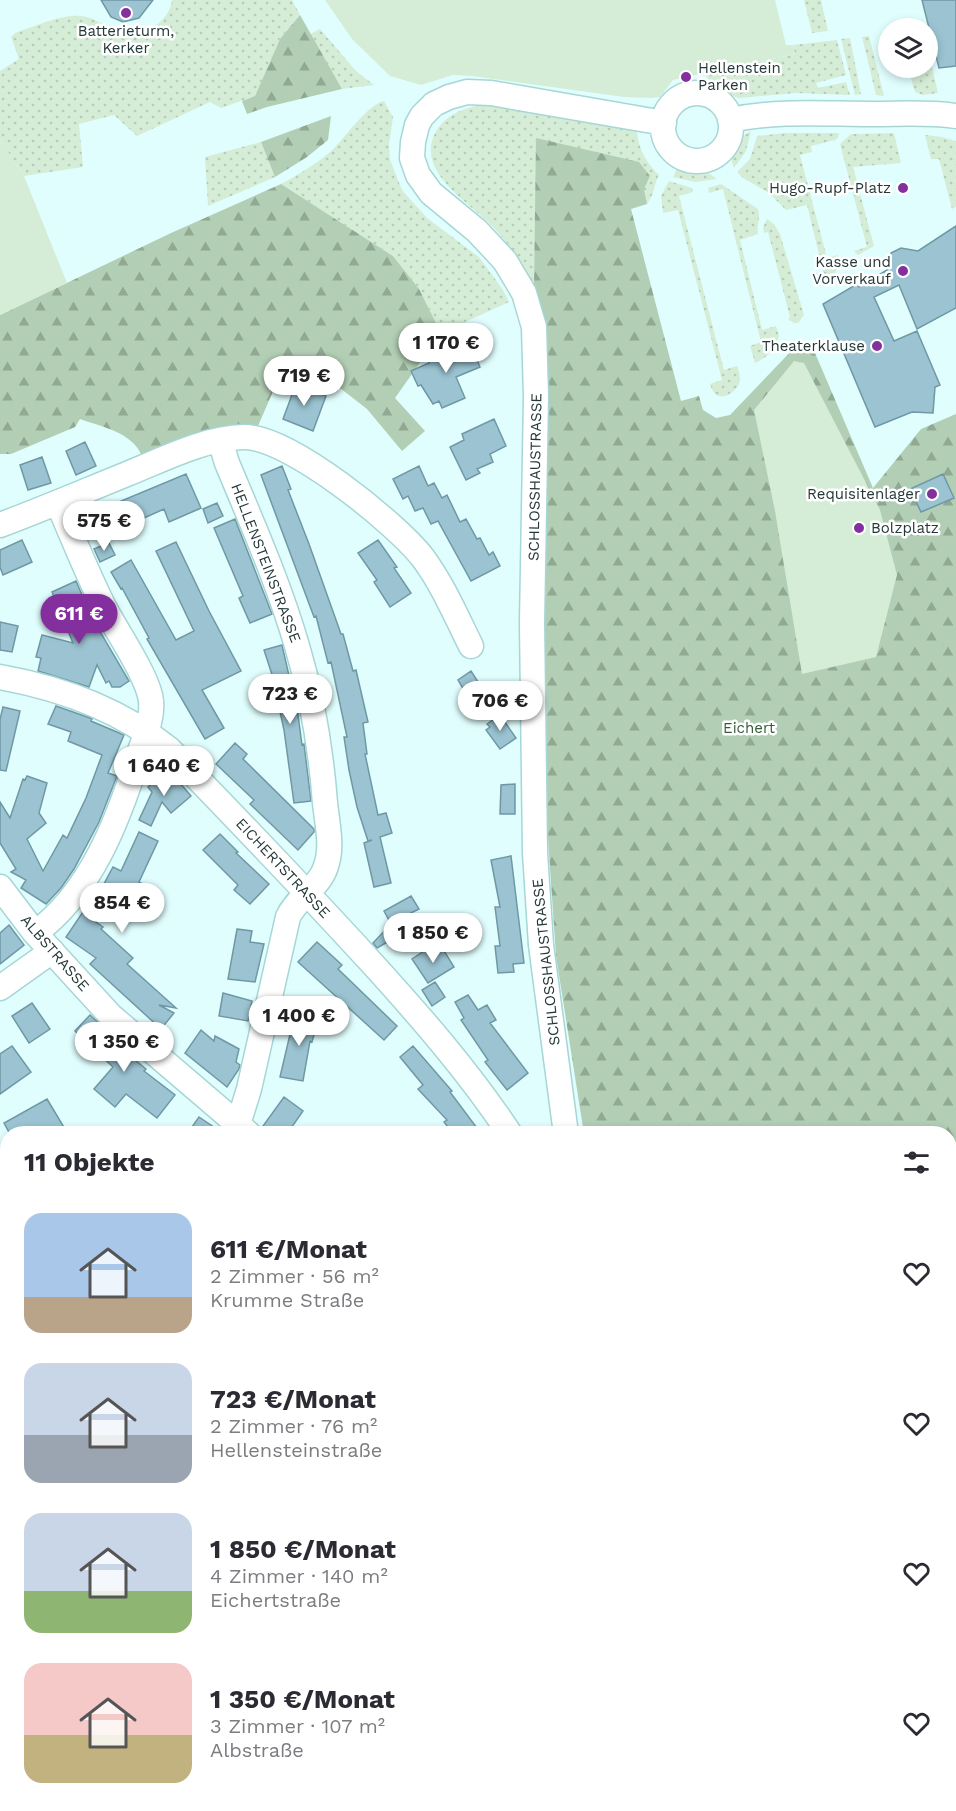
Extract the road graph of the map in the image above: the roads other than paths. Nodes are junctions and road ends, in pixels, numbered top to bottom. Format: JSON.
{"nodes":[{"id":1,"x":956,"y":116,"type":"edge"},
{"id":2,"x":730,"y":120,"type":"junction"},
{"id":3,"x":663,"y":123,"type":"junction"},
{"id":4,"x":220,"y":440,"type":"junction"},
{"id":5,"x":58,"y":502,"type":"junction"},
{"id":6,"x":0,"y":525,"type":"edge"},
{"id":7,"x":471,"y":646,"type":"dead end"},
{"id":8,"x":0,"y":677,"type":"edge"},
{"id":9,"x":147,"y":731,"type":"junction"},
{"id":10,"x":0,"y":887,"type":"edge"},
{"id":11,"x":306,"y":892,"type":"junction"},
{"id":12,"x":35,"y":933,"type":"junction"},
{"id":13,"x":52,"y":951,"type":"junction"},
{"id":14,"x":0,"y":988,"type":"edge"},
{"id":15,"x":235,"y":1126,"type":"edge"},
{"id":16,"x":242,"y":1126,"type":"edge"},
{"id":17,"x":504,"y":1126,"type":"edge"},
{"id":18,"x":565,"y":1126,"type":"edge"}],
"edges":[{"from":1,"to":2,"type":"street"},
{"from":2,"to":3,"type":"street"},
{"from":2,"to":3,"type":"street"},
{"from":3,"to":18,"type":"street","name":"SCHLOSSHAUSTRASSE"},
{"from":4,"to":5,"type":"street"},
{"from":4,"to":7,"type":"street"},
{"from":4,"to":11,"type":"street","name":"HELLENSTEINSTRASSE"},
{"from":5,"to":6,"type":"street"},
{"from":5,"to":9,"type":"street"},
{"from":8,"to":9,"type":"street","name":"EICHERTSTRASSE"},
{"from":9,"to":11,"type":"street","name":"EICHERTSTRASSE"},
{"from":9,"to":12,"type":"street"},
{"from":10,"to":12,"type":"street","name":"ALBSTRASSE"},
{"from":11,"to":16,"type":"street","name":"HELLENSTEINSTRASSE"},
{"from":11,"to":17,"type":"street","name":"EICHERTSTRASSE"},
{"from":12,"to":13,"type":"street","name":"ALBSTRASSE"},
{"from":13,"to":14,"type":"street"},
{"from":13,"to":15,"type":"street","name":"ALBSTRASSE"}]}
